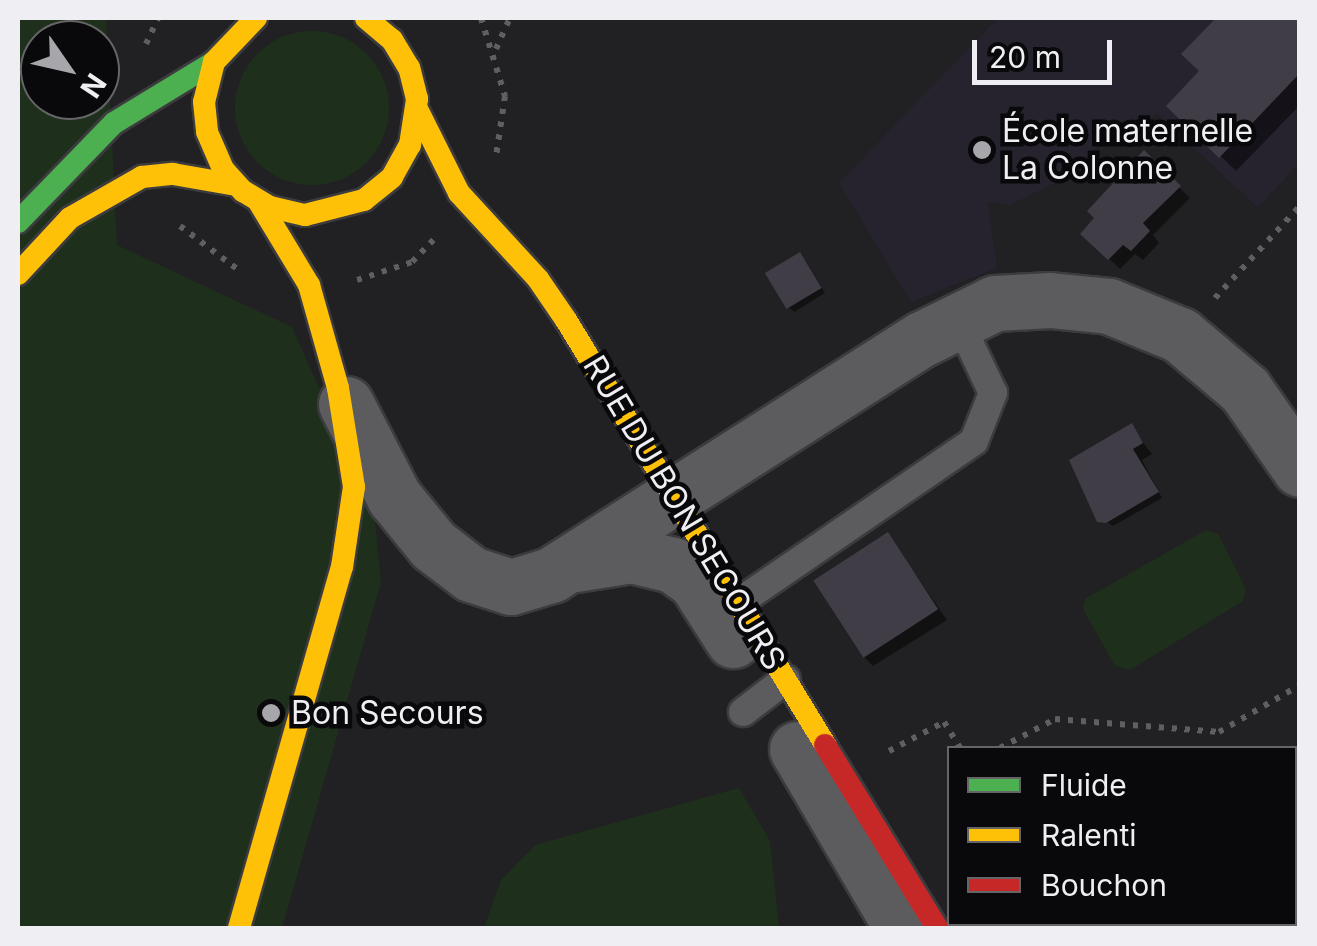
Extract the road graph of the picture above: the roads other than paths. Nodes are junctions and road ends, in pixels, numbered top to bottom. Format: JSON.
{"nodes":[{"id":1,"x":230,"y":18,"type":"edge"},
{"id":2,"x":256,"y":18,"type":"edge"},
{"id":3,"x":366,"y":18,"type":"edge"},
{"id":4,"x":219,"y":55,"type":"junction"},
{"id":5,"x":417,"y":110,"type":"junction"},
{"id":6,"x":236,"y":185,"type":"junction"},
{"id":7,"x":259,"y":202,"type":"junction"},
{"id":8,"x":18,"y":222,"type":"edge"},
{"id":9,"x":18,"y":274,"type":"edge"},
{"id":10,"x":958,"y":318,"type":"junction"},
{"id":11,"x":338,"y":388,"type":"junction"},
{"id":12,"x":1300,"y":468,"type":"edge"},
{"id":13,"x":672,"y":494,"type":"junction"},
{"id":14,"x":562,"y":568,"type":"junction"},
{"id":15,"x":728,"y":610,"type":"junction"},
{"id":16,"x":764,"y":695,"type":"junction"},
{"id":17,"x":239,"y":928,"type":"edge"},
{"id":18,"x":902,"y":928,"type":"edge"},
{"id":19,"x":937,"y":928,"type":"edge"}],
"edges":[{"from":1,"to":4,"type":"main road"},
{"from":2,"to":4,"type":"main road"},
{"from":3,"to":5,"type":"main road","name":"RUE DU BON SECOURS"},
{"from":4,"to":6,"type":"main road"},
{"from":4,"to":8,"type":"main road"},
{"from":5,"to":7,"type":"main road"},
{"from":5,"to":13,"type":"main road","name":"RUE DU BON SECOURS"},
{"from":6,"to":7,"type":"main road"},
{"from":6,"to":9,"type":"main road"},
{"from":7,"to":11,"type":"main road"},
{"from":10,"to":12,"type":"street"},
{"from":10,"to":13,"type":"street"},
{"from":10,"to":15,"type":"lane"},
{"from":11,"to":14,"type":"street"},
{"from":11,"to":17,"type":"main road"},
{"from":13,"to":14,"type":"street"},
{"from":13,"to":15,"type":"main road","name":"RUE DU BON SECOURS"},
{"from":14,"to":15,"type":"street","name":"RUE DU BON SECOURS"},
{"from":15,"to":16,"type":"street","name":"RUE DU BON SECOURS"},
{"from":16,"to":18,"type":"street","name":"RUE DU BON SECOURS"},
{"from":16,"to":19,"type":"main road","name":"RUE DU BON SECOURS"}]}
